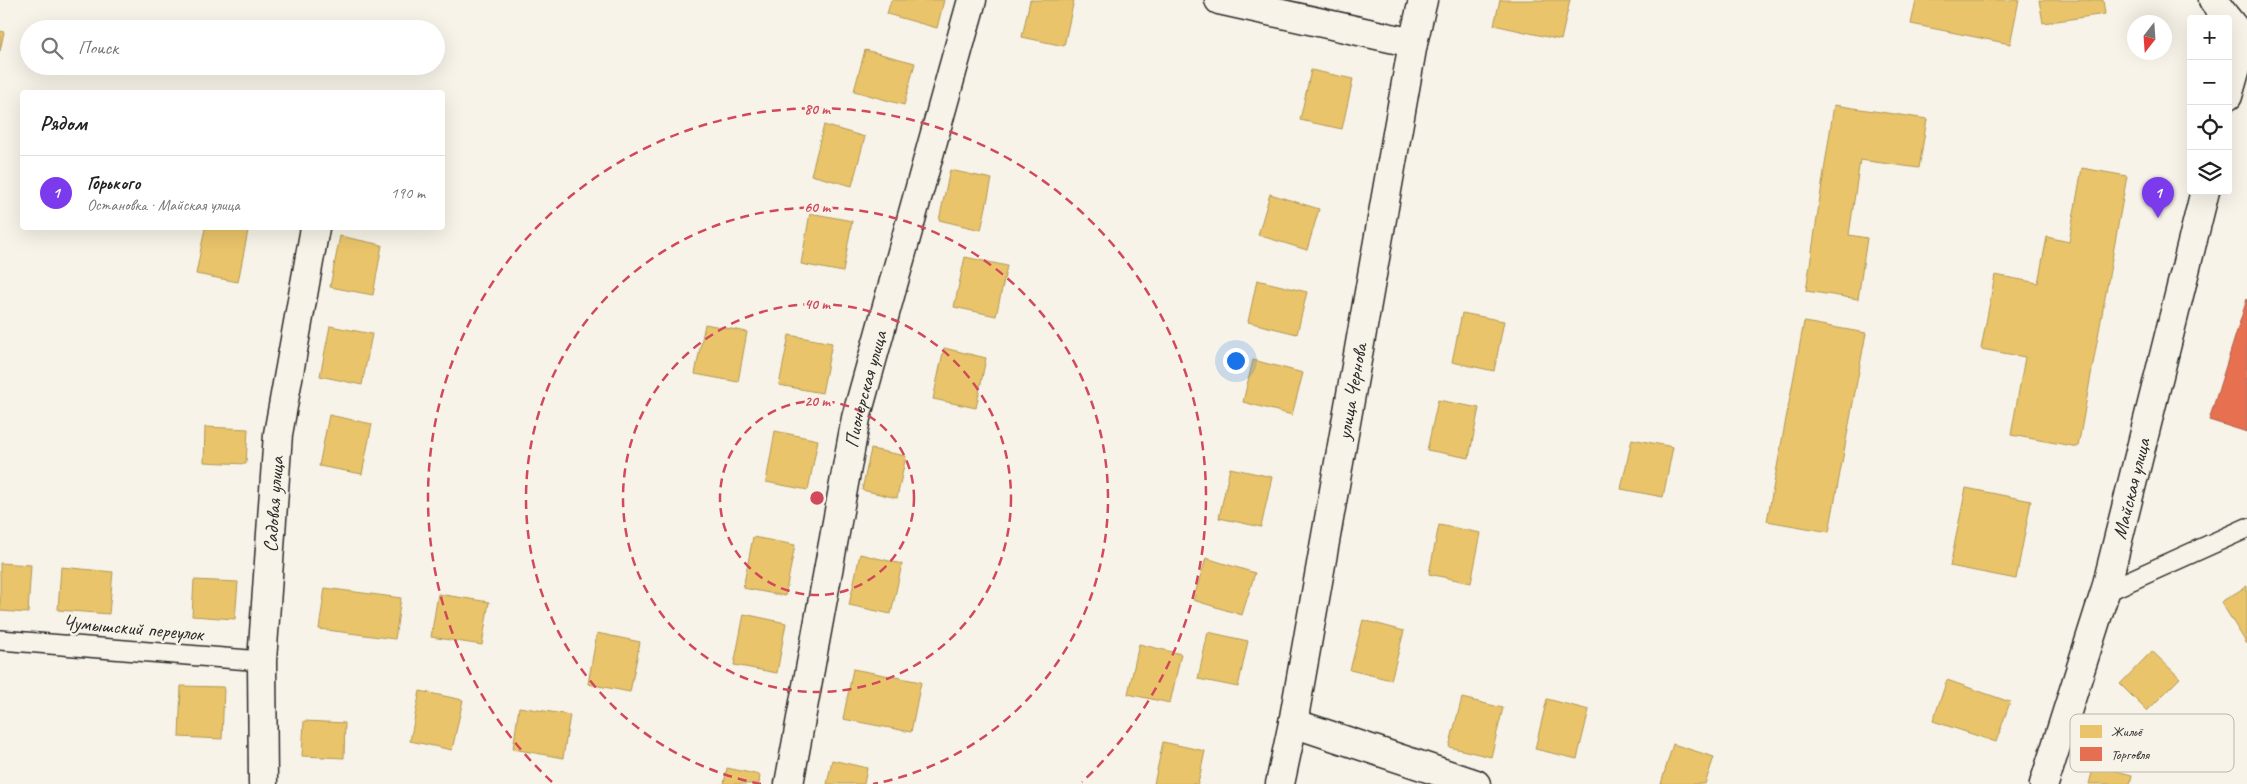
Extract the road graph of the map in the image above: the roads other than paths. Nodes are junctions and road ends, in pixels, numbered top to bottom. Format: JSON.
{"nodes":[{"id":1,"x":972,"y":0,"type":"edge"},
{"id":2,"x":1219,"y":0,"type":"edge"},
{"id":3,"x":1423,"y":0,"type":"edge"},
{"id":4,"x":2213,"y":0,"type":"edge"},
{"id":5,"x":2237,"y":29,"type":"edge"},
{"id":6,"x":1413,"y":44,"type":"junction"},
{"id":7,"x":2235,"y":98,"type":"edge"},
{"id":8,"x":2203,"y":195,"type":"edge"},
{"id":9,"x":315,"y":230,"type":"edge"},
{"id":10,"x":2247,"y":528,"type":"edge"},
{"id":11,"x":2105,"y":592,"type":"junction"},
{"id":12,"x":0,"y":640,"type":"edge"},
{"id":13,"x":262,"y":661,"type":"junction"},
{"id":14,"x":1293,"y":723,"type":"junction"},
{"id":15,"x":263,"y":784,"type":"edge"},
{"id":16,"x":789,"y":784,"type":"edge"},
{"id":17,"x":1280,"y":784,"type":"edge"},
{"id":18,"x":1476,"y":784,"type":"edge"},
{"id":19,"x":2044,"y":784,"type":"edge"}],
"edges":[{"from":1,"to":16,"type":"street","name":"Пионерская улица"},
{"from":2,"to":6,"type":"street"},
{"from":3,"to":6,"type":"street","name":"улица Чернова"},
{"from":4,"to":5,"type":"street"},
{"from":5,"to":7,"type":"street"},
{"from":6,"to":14,"type":"street","name":"улица Чернова"},
{"from":8,"to":11,"type":"street","name":"Майская улица"},
{"from":9,"to":13,"type":"street","name":"Садовая улица"},
{"from":10,"to":11,"type":"lane"},
{"from":11,"to":19,"type":"street","name":"Майская улица"},
{"from":12,"to":13,"type":"lane","name":"Чумышский переулок"},
{"from":13,"to":15,"type":"street","name":"Садовая улица"},
{"from":14,"to":17,"type":"street","name":"улица Чернова"},
{"from":14,"to":18,"type":"street"}]}
